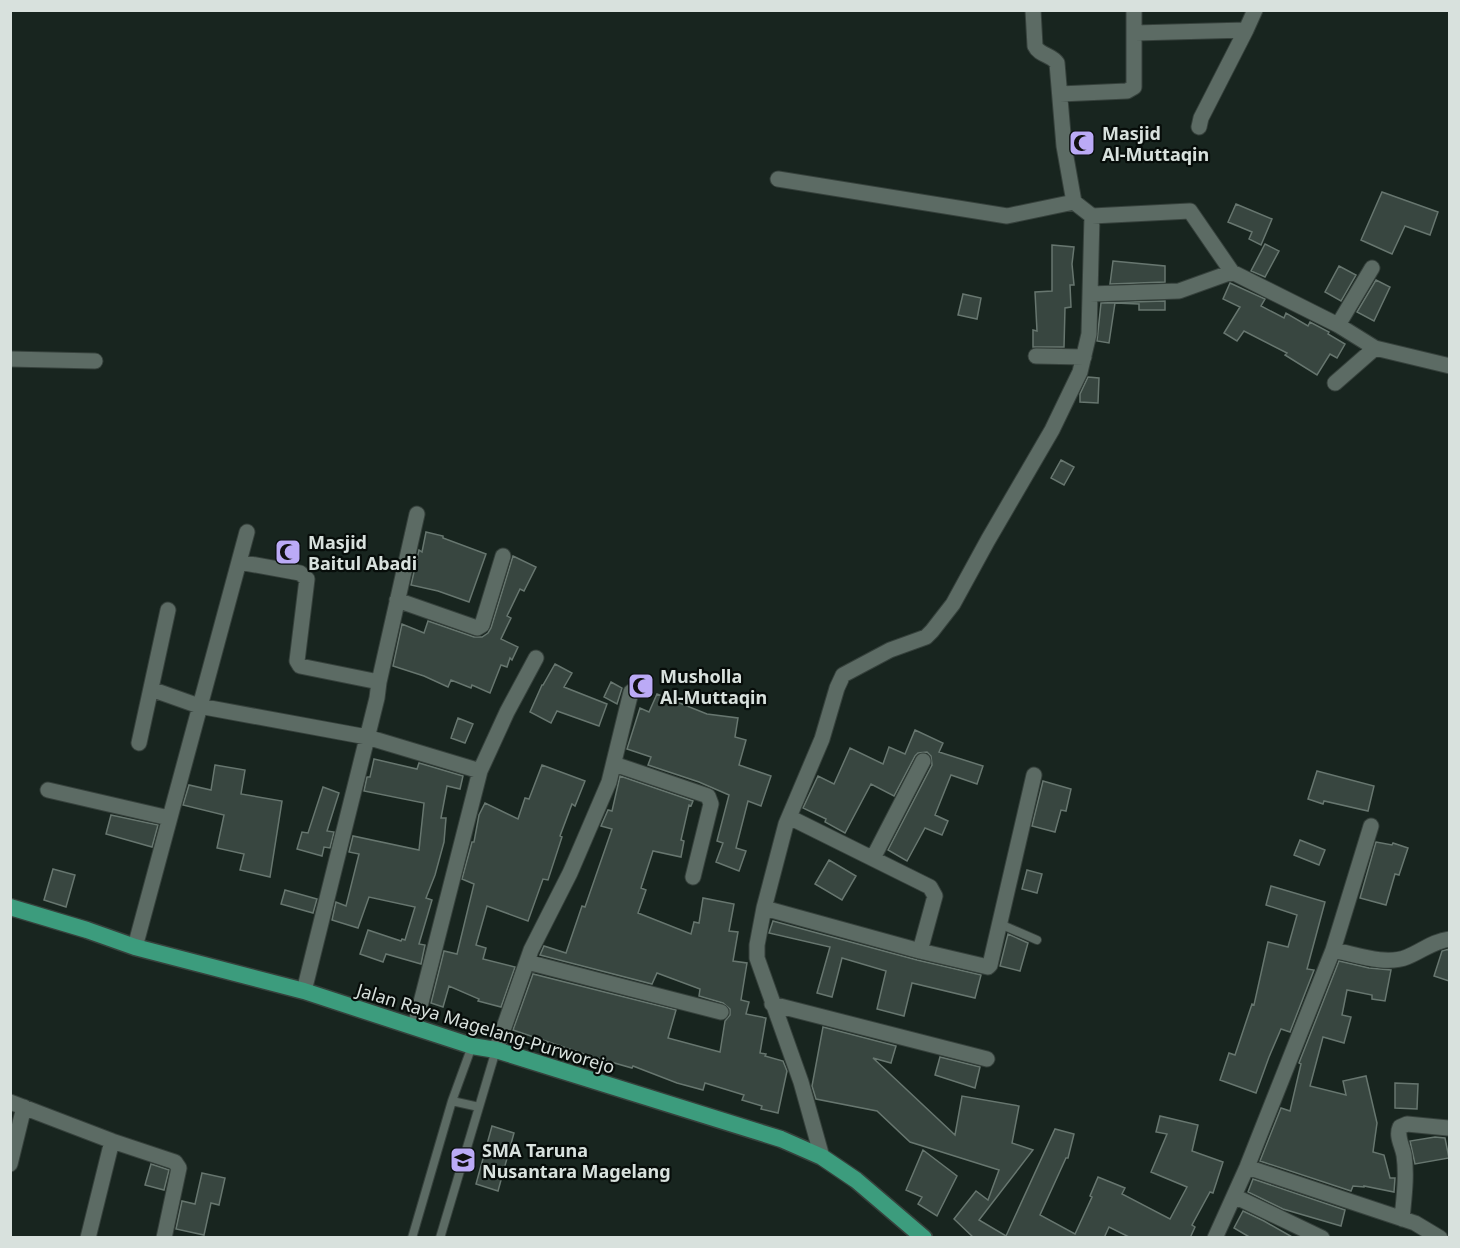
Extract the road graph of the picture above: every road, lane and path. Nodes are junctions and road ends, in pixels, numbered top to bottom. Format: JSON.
{"nodes":[{"id":1,"x":1033,"y":10,"type":"edge"},
{"id":2,"x":1134,"y":10,"type":"edge"},
{"id":3,"x":1254,"y":10,"type":"edge"},
{"id":4,"x":1246,"y":30,"type":"junction"},
{"id":5,"x":1135,"y":33,"type":"junction"},
{"id":6,"x":1060,"y":94,"type":"junction"},
{"id":7,"x":1199,"y":127,"type":"dead end"},
{"id":8,"x":778,"y":178,"type":"dead end"},
{"id":9,"x":1074,"y":202,"type":"junction"},
{"id":10,"x":1092,"y":216,"type":"junction"},
{"id":11,"x":1372,"y":268,"type":"dead end"},
{"id":12,"x":1232,"y":272,"type":"junction"},
{"id":13,"x":1090,"y":294,"type":"junction"},
{"id":14,"x":1338,"y":325,"type":"junction"},
{"id":15,"x":1375,"y":348,"type":"junction"},
{"id":16,"x":1036,"y":356,"type":"dead end"},
{"id":17,"x":1084,"y":357,"type":"junction"},
{"id":18,"x":10,"y":359,"type":"edge"},
{"id":19,"x":95,"y":361,"type":"dead end"},
{"id":20,"x":1449,"y":366,"type":"edge"},
{"id":21,"x":1335,"y":382,"type":"dead end"},
{"id":22,"x":417,"y":513,"type":"dead end"},
{"id":23,"x":247,"y":532,"type":"dead end"},
{"id":24,"x":503,"y":556,"type":"dead end"},
{"id":25,"x":239,"y":562,"type":"junction"},
{"id":26,"x":397,"y":600,"type":"junction"},
{"id":27,"x":168,"y":610,"type":"dead end"},
{"id":28,"x":537,"y":658,"type":"dead end"},
{"id":29,"x":379,"y":682,"type":"junction"},
{"id":30,"x":151,"y":689,"type":"junction"},
{"id":31,"x":631,"y":692,"type":"dead end"},
{"id":32,"x":199,"y":706,"type":"junction"},
{"id":33,"x":367,"y":737,"type":"junction"},
{"id":34,"x":139,"y":743,"type":"dead end"},
{"id":35,"x":923,"y":761,"type":"dead end"},
{"id":36,"x":614,"y":764,"type":"junction"},
{"id":37,"x":480,"y":771,"type":"junction"},
{"id":38,"x":1034,"y":775,"type":"dead end"},
{"id":39,"x":48,"y":790,"type":"dead end"},
{"id":40,"x":789,"y":817,"type":"junction"},
{"id":41,"x":170,"y":818,"type":"junction"},
{"id":42,"x":1371,"y":826,"type":"dead end"},
{"id":43,"x":873,"y":858,"type":"junction"},
{"id":44,"x":693,"y":877,"type":"dead end"},
{"id":45,"x":10,"y":907,"type":"edge"},
{"id":46,"x":764,"y":908,"type":"junction"},
{"id":47,"x":1000,"y":924,"type":"junction"},
{"id":48,"x":1449,"y":939,"type":"edge"},
{"id":49,"x":1037,"y":940,"type":"dead end"},
{"id":50,"x":135,"y":948,"type":"junction"},
{"id":51,"x":1333,"y":950,"type":"junction"},
{"id":52,"x":920,"y":951,"type":"junction"},
{"id":53,"x":527,"y":962,"type":"junction"},
{"id":54,"x":304,"y":992,"type":"junction"},
{"id":55,"x":772,"y":1004,"type":"junction"},
{"id":56,"x":721,"y":1012,"type":"dead end"},
{"id":57,"x":415,"y":1026,"type":"junction"},
{"id":58,"x":472,"y":1046,"type":"junction"},
{"id":59,"x":496,"y":1050,"type":"junction"},
{"id":60,"x":987,"y":1059,"type":"dead end"},
{"id":61,"x":452,"y":1101,"type":"junction"},
{"id":62,"x":17,"y":1105,"type":"edge"},
{"id":63,"x":479,"y":1107,"type":"junction"},
{"id":64,"x":1448,"y":1128,"type":"dead end"},
{"id":65,"x":112,"y":1141,"type":"junction"},
{"id":66,"x":822,"y":1157,"type":"junction"},
{"id":67,"x":10,"y":1164,"type":"edge"},
{"id":68,"x":1247,"y":1167,"type":"junction"},
{"id":69,"x":1234,"y":1196,"type":"junction"},
{"id":70,"x":1402,"y":1219,"type":"junction"},
{"id":71,"x":413,"y":1235,"type":"edge"},
{"id":72,"x":88,"y":1238,"type":"edge"},
{"id":73,"x":164,"y":1238,"type":"edge"},
{"id":74,"x":440,"y":1238,"type":"edge"},
{"id":75,"x":924,"y":1238,"type":"edge"},
{"id":76,"x":1215,"y":1238,"type":"edge"},
{"id":77,"x":1322,"y":1238,"type":"edge"},
{"id":78,"x":1440,"y":1238,"type":"edge"}],
"edges":[{"from":1,"to":6,"type":"street"},
{"from":2,"to":5,"type":"street"},
{"from":3,"to":4,"type":"street"},
{"from":4,"to":5,"type":"street"},
{"from":4,"to":7,"type":"street"},
{"from":5,"to":6,"type":"street"},
{"from":6,"to":9,"type":"street"},
{"from":8,"to":9,"type":"street"},
{"from":9,"to":10,"type":"street"},
{"from":10,"to":12,"type":"street"},
{"from":10,"to":13,"type":"street"},
{"from":11,"to":14,"type":"street"},
{"from":12,"to":13,"type":"street"},
{"from":12,"to":14,"type":"street"},
{"from":13,"to":17,"type":"street"},
{"from":14,"to":15,"type":"street"},
{"from":15,"to":20,"type":"street"},
{"from":15,"to":21,"type":"street"},
{"from":16,"to":17,"type":"street"},
{"from":17,"to":40,"type":"street"},
{"from":18,"to":19,"type":"street"},
{"from":22,"to":26,"type":"street"},
{"from":23,"to":25,"type":"street"},
{"from":24,"to":26,"type":"street"},
{"from":25,"to":29,"type":"street"},
{"from":25,"to":32,"type":"street"},
{"from":26,"to":29,"type":"street"},
{"from":27,"to":30,"type":"street"},
{"from":28,"to":37,"type":"street"},
{"from":29,"to":33,"type":"street"},
{"from":30,"to":32,"type":"street"},
{"from":30,"to":34,"type":"street"},
{"from":31,"to":36,"type":"street"},
{"from":32,"to":33,"type":"street"},
{"from":32,"to":41,"type":"street"},
{"from":33,"to":37,"type":"street"},
{"from":33,"to":54,"type":"street"},
{"from":35,"to":43,"type":"street"},
{"from":36,"to":44,"type":"street"},
{"from":36,"to":53,"type":"street"},
{"from":37,"to":57,"type":"street"},
{"from":38,"to":47,"type":"street"},
{"from":39,"to":41,"type":"street"},
{"from":40,"to":43,"type":"street"},
{"from":40,"to":46,"type":"street"},
{"from":41,"to":50,"type":"street"},
{"from":42,"to":51,"type":"street"},
{"from":43,"to":52,"type":"street"},
{"from":45,"to":50,"type":"main road","name":"Jalan Raya Magelang-Purworejo"},
{"from":46,"to":52,"type":"street"},
{"from":46,"to":55,"type":"street"},
{"from":47,"to":49,"type":"lane"},
{"from":47,"to":52,"type":"street"},
{"from":48,"to":51,"type":"street"},
{"from":50,"to":54,"type":"main road","name":"Jalan Raya Magelang-Purworejo"},
{"from":51,"to":68,"type":"street"},
{"from":53,"to":56,"type":"street"},
{"from":53,"to":59,"type":"street"},
{"from":54,"to":57,"type":"main road","name":"Jalan Raya Magelang-Purworejo"},
{"from":55,"to":60,"type":"street"},
{"from":55,"to":66,"type":"street"},
{"from":57,"to":58,"type":"main road","name":"Jalan Raya Magelang-Purworejo"},
{"from":58,"to":59,"type":"main road","name":"Jalan Raya Magelang-Purworejo"},
{"from":58,"to":61,"type":"lane"},
{"from":59,"to":63,"type":"lane"},
{"from":59,"to":66,"type":"main road","name":"Jalan Raya Magelang-Purworejo"},
{"from":61,"to":63,"type":"lane"},
{"from":61,"to":71,"type":"lane"},
{"from":62,"to":65,"type":"street"},
{"from":62,"to":67,"type":"street"},
{"from":63,"to":74,"type":"lane"},
{"from":64,"to":70,"type":"street"},
{"from":65,"to":72,"type":"street"},
{"from":65,"to":73,"type":"street"},
{"from":66,"to":75,"type":"main road","name":"Jalan Raya Magelang-Purworejo"},
{"from":68,"to":69,"type":"street"},
{"from":68,"to":70,"type":"street"},
{"from":69,"to":76,"type":"street"},
{"from":69,"to":77,"type":"street"},
{"from":70,"to":78,"type":"street"}]}
